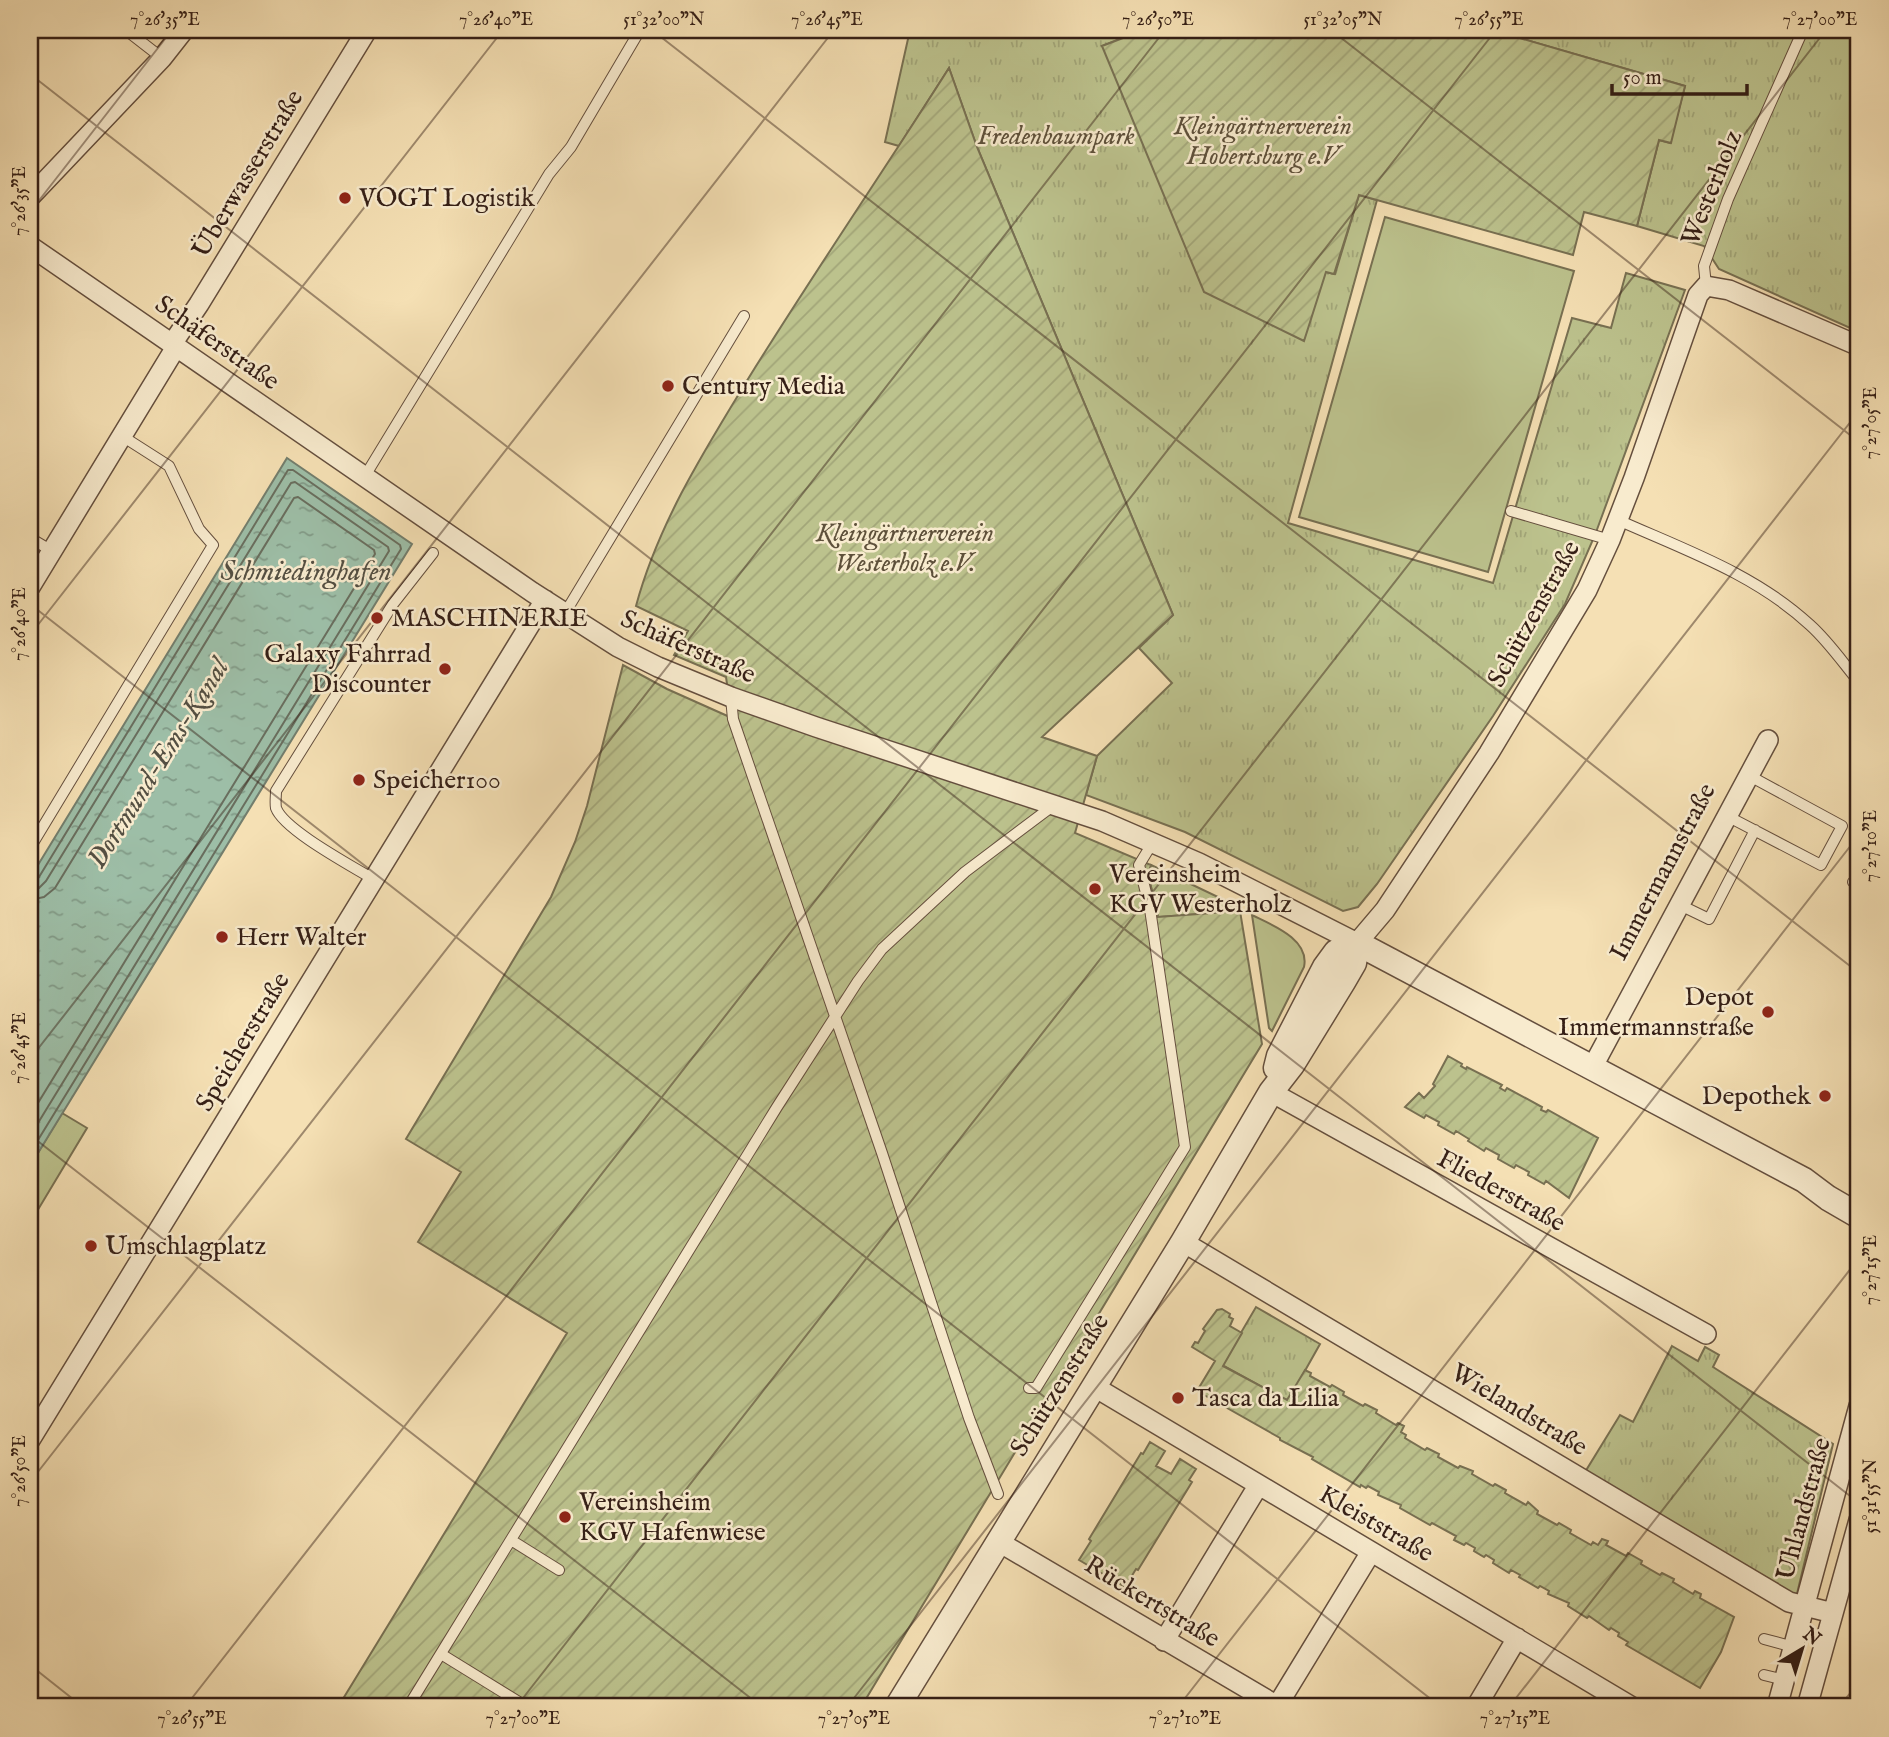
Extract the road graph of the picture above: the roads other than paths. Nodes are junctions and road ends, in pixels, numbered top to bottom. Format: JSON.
{"nodes":[{"id":1,"x":126,"y":30,"type":"edge"},
{"id":2,"x":184,"y":30,"type":"edge"},
{"id":3,"x":366,"y":30,"type":"edge"},
{"id":4,"x":640,"y":30,"type":"edge"},
{"id":5,"x":1802,"y":30,"type":"edge"},
{"id":6,"x":162,"y":58,"type":"junction"},
{"id":7,"x":30,"y":197,"type":"edge"},
{"id":8,"x":30,"y":246,"type":"edge"},
{"id":9,"x":1706,"y":286,"type":"junction"},
{"id":10,"x":744,"y":316,"type":"dead end"},
{"id":11,"x":174,"y":346,"type":"junction"},
{"id":12,"x":1859,"y":346,"type":"edge"},
{"id":13,"x":122,"y":436,"type":"junction"},
{"id":14,"x":365,"y":476,"type":"junction"},
{"id":15,"x":1511,"y":511,"type":"dead end"},
{"id":16,"x":1618,"y":520,"type":"junction"},
{"id":17,"x":30,"y":538,"type":"edge"},
{"id":18,"x":1610,"y":540,"type":"junction"},
{"id":19,"x":51,"y":551,"type":"junction"},
{"id":20,"x":433,"y":553,"type":"dead end"},
{"id":21,"x":30,"y":587,"type":"edge"},
{"id":22,"x":545,"y":600,"type":"junction"},
{"id":23,"x":565,"y":613,"type":"junction"},
{"id":24,"x":1859,"y":682,"type":"edge"},
{"id":25,"x":731,"y":697,"type":"junction"},
{"id":26,"x":1768,"y":740,"type":"dead end"},
{"id":27,"x":1748,"y":775,"type":"junction"},
{"id":28,"x":1054,"y":805,"type":"junction"},
{"id":29,"x":1727,"y":816,"type":"junction"},
{"id":30,"x":1755,"y":830,"type":"junction"},
{"id":31,"x":1153,"y":842,"type":"junction"},
{"id":32,"x":30,"y":848,"type":"edge"},
{"id":33,"x":373,"y":879,"type":"junction"},
{"id":34,"x":1680,"y":905,"type":"junction"},
{"id":35,"x":1357,"y":943,"type":"junction"},
{"id":36,"x":834,"y":1016,"type":"junction"},
{"id":37,"x":1592,"y":1068,"type":"junction"},
{"id":38,"x":1271,"y":1093,"type":"junction"},
{"id":39,"x":1804,"y":1180,"type":"junction"},
{"id":40,"x":1859,"y":1199,"type":"edge"},
{"id":41,"x":1859,"y":1216,"type":"edge"},
{"id":42,"x":1183,"y":1242,"type":"junction"},
{"id":43,"x":1706,"y":1334,"type":"dead end"},
{"id":44,"x":1093,"y":1386,"type":"junction"},
{"id":45,"x":1029,"y":1388,"type":"dead end"},
{"id":46,"x":1858,"y":1413,"type":"edge"},
{"id":47,"x":30,"y":1440,"type":"edge"},
{"id":48,"x":1258,"y":1486,"type":"junction"},
{"id":49,"x":998,"y":1494,"type":"dead end"},
{"id":50,"x":1859,"y":1520,"type":"edge"},
{"id":51,"x":511,"y":1540,"type":"junction"},
{"id":52,"x":999,"y":1542,"type":"junction"},
{"id":53,"x":1371,"y":1552,"type":"junction"},
{"id":54,"x":559,"y":1570,"type":"dead end"},
{"id":55,"x":1805,"y":1606,"type":"junction"},
{"id":56,"x":1833,"y":1613,"type":"junction"},
{"id":57,"x":1517,"y":1638,"type":"junction"},
{"id":58,"x":1764,"y":1639,"type":"dead end"},
{"id":59,"x":1164,"y":1641,"type":"junction"},
{"id":60,"x":1794,"y":1647,"type":"junction"},
{"id":61,"x":441,"y":1654,"type":"junction"},
{"id":62,"x":1764,"y":1675,"type":"dead end"},
{"id":63,"x":1785,"y":1680,"type":"junction"},
{"id":64,"x":408,"y":1707,"type":"edge"},
{"id":65,"x":527,"y":1707,"type":"edge"},
{"id":66,"x":897,"y":1707,"type":"edge"},
{"id":67,"x":1278,"y":1707,"type":"edge"},
{"id":68,"x":1476,"y":1707,"type":"edge"},
{"id":69,"x":1632,"y":1707,"type":"edge"},
{"id":70,"x":1777,"y":1707,"type":"edge"},
{"id":71,"x":1807,"y":1707,"type":"edge"}],
"edges":[{"from":1,"to":6,"type":"lane"},
{"from":2,"to":6,"type":"street"},
{"from":3,"to":11,"type":"street","name":"Überwasserstraße"},
{"from":4,"to":14,"type":"lane"},
{"from":5,"to":9,"type":"lane","name":"Westerholz"},
{"from":6,"to":7,"type":"street"},
{"from":8,"to":11,"type":"street","name":"Schäferstraße"},
{"from":9,"to":12,"type":"street"},
{"from":9,"to":16,"type":"street","name":"Schützenstraße"},
{"from":10,"to":23,"type":"lane"},
{"from":11,"to":13,"type":"street","name":"Überwasserstraße"},
{"from":11,"to":14,"type":"street","name":"Schäferstraße"},
{"from":13,"to":19,"type":"street","name":"Überwasserstraße"},
{"from":13,"to":32,"type":"lane"},
{"from":14,"to":22,"type":"street","name":"Schäferstraße"},
{"from":15,"to":18,"type":"lane"},
{"from":16,"to":18,"type":"street","name":"Schützenstraße"},
{"from":16,"to":24,"type":"lane"},
{"from":17,"to":19,"type":"lane"},
{"from":18,"to":35,"type":"street","name":"Schützenstraße"},
{"from":19,"to":21,"type":"street","name":"Überwasserstraße"},
{"from":20,"to":33,"type":"lane"},
{"from":22,"to":23,"type":"street","name":"Schäferstraße"},
{"from":22,"to":33,"type":"street","name":"Speicherstraße"},
{"from":23,"to":25,"type":"street","name":"Schäferstraße"},
{"from":25,"to":28,"type":"street","name":"Schäferstraße"},
{"from":25,"to":36,"type":"lane"},
{"from":26,"to":27,"type":"street","name":"Immermannstraße"},
{"from":27,"to":29,"type":"street","name":"Immermannstraße"},
{"from":27,"to":30,"type":"lane"},
{"from":28,"to":31,"type":"street","name":"Schäferstraße"},
{"from":28,"to":36,"type":"lane"},
{"from":29,"to":30,"type":"lane"},
{"from":29,"to":34,"type":"street","name":"Immermannstraße"},
{"from":30,"to":34,"type":"lane"},
{"from":31,"to":35,"type":"street","name":"Schäferstraße"},
{"from":31,"to":45,"type":"lane"},
{"from":33,"to":47,"type":"street","name":"Speicherstraße"},
{"from":34,"to":37,"type":"street","name":"Immermannstraße"},
{"from":35,"to":37,"type":"street"},
{"from":35,"to":38,"type":"street","name":"Schützenstraße"},
{"from":36,"to":49,"type":"lane"},
{"from":36,"to":51,"type":"lane"},
{"from":37,"to":39,"type":"street"},
{"from":38,"to":42,"type":"street","name":"Schützenstraße"},
{"from":38,"to":43,"type":"street","name":"Fliederstraße"},
{"from":39,"to":40,"type":"street"},
{"from":39,"to":41,"type":"street"},
{"from":42,"to":44,"type":"street","name":"Schützenstraße"},
{"from":42,"to":55,"type":"street","name":"Wielandstraße"},
{"from":44,"to":48,"type":"street","name":"Kleiststraße"},
{"from":44,"to":52,"type":"street","name":"Schützenstraße"},
{"from":46,"to":55,"type":"street","name":"Uhlandstraße"},
{"from":48,"to":53,"type":"street","name":"Kleiststraße"},
{"from":48,"to":59,"type":"street"},
{"from":50,"to":56,"type":"street"},
{"from":51,"to":54,"type":"lane"},
{"from":51,"to":61,"type":"lane"},
{"from":52,"to":59,"type":"street","name":"Rückertstraße"},
{"from":52,"to":66,"type":"street","name":"Schützenstraße"},
{"from":53,"to":57,"type":"street","name":"Kleiststraße"},
{"from":53,"to":67,"type":"street"},
{"from":55,"to":56,"type":"street","name":"Wielandstraße"},
{"from":55,"to":60,"type":"street","name":"Uhlandstraße"},
{"from":56,"to":71,"type":"street"},
{"from":57,"to":68,"type":"street"},
{"from":57,"to":69,"type":"street","name":"Kleiststraße"},
{"from":58,"to":60,"type":"lane"},
{"from":59,"to":67,"type":"street","name":"Rückertstraße"},
{"from":60,"to":63,"type":"street","name":"Uhlandstraße"},
{"from":61,"to":64,"type":"lane"},
{"from":61,"to":65,"type":"lane"},
{"from":62,"to":63,"type":"lane"},
{"from":63,"to":70,"type":"street","name":"Uhlandstraße"}]}
